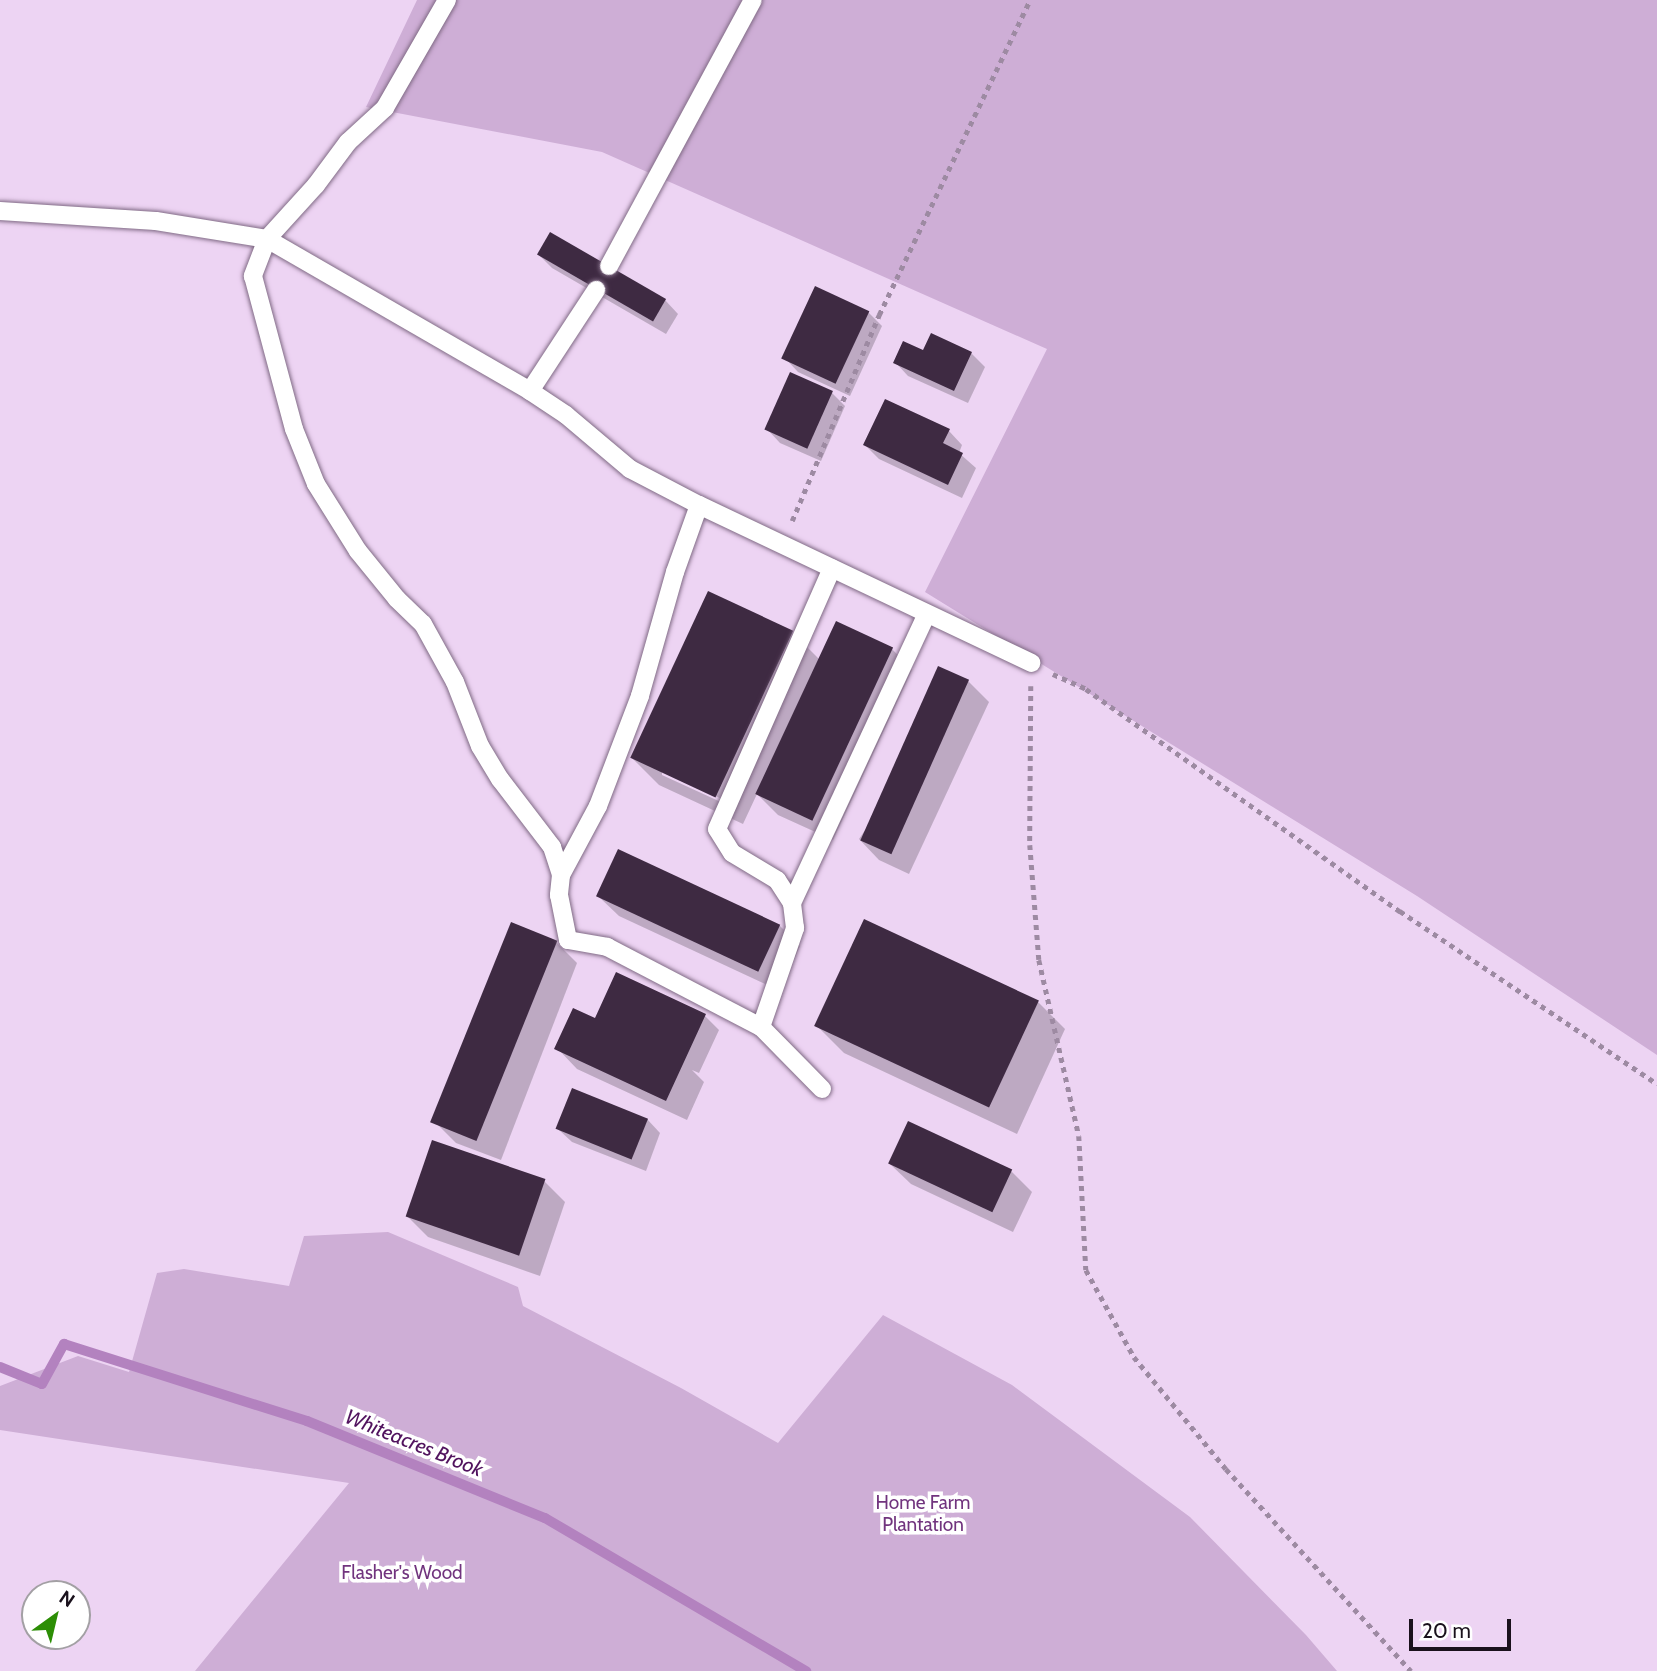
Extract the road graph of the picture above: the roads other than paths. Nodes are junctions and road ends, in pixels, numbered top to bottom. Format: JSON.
{"nodes":[{"id":1,"x":447,"y":0,"type":"edge"},
{"id":2,"x":753,"y":0,"type":"edge"},
{"id":3,"x":0,"y":211,"type":"edge"},
{"id":4,"x":267,"y":239,"type":"junction"},
{"id":5,"x":609,"y":266,"type":"dead end"},
{"id":6,"x":596,"y":290,"type":"dead end"},
{"id":7,"x":530,"y":391,"type":"junction"},
{"id":8,"x":699,"y":505,"type":"junction"},
{"id":9,"x":831,"y":568,"type":"junction"},
{"id":10,"x":927,"y":614,"type":"junction"},
{"id":11,"x":1031,"y":663,"type":"road end"},
{"id":12,"x":561,"y":875,"type":"junction"},
{"id":13,"x":792,"y":904,"type":"junction"},
{"id":14,"x":761,"y":1027,"type":"junction"},
{"id":15,"x":822,"y":1089,"type":"dead end"}],
"edges":[{"from":1,"to":4,"type":"lane"},
{"from":2,"to":5,"type":"lane"},
{"from":3,"to":4,"type":"lane"},
{"from":4,"to":7,"type":"lane"},
{"from":4,"to":12,"type":"lane"},
{"from":6,"to":7,"type":"lane"},
{"from":7,"to":8,"type":"lane"},
{"from":8,"to":9,"type":"lane"},
{"from":8,"to":12,"type":"lane"},
{"from":9,"to":10,"type":"lane"},
{"from":9,"to":13,"type":"lane"},
{"from":10,"to":11,"type":"lane"},
{"from":10,"to":13,"type":"lane"},
{"from":12,"to":14,"type":"lane"},
{"from":13,"to":14,"type":"lane"},
{"from":14,"to":15,"type":"lane"}]}
